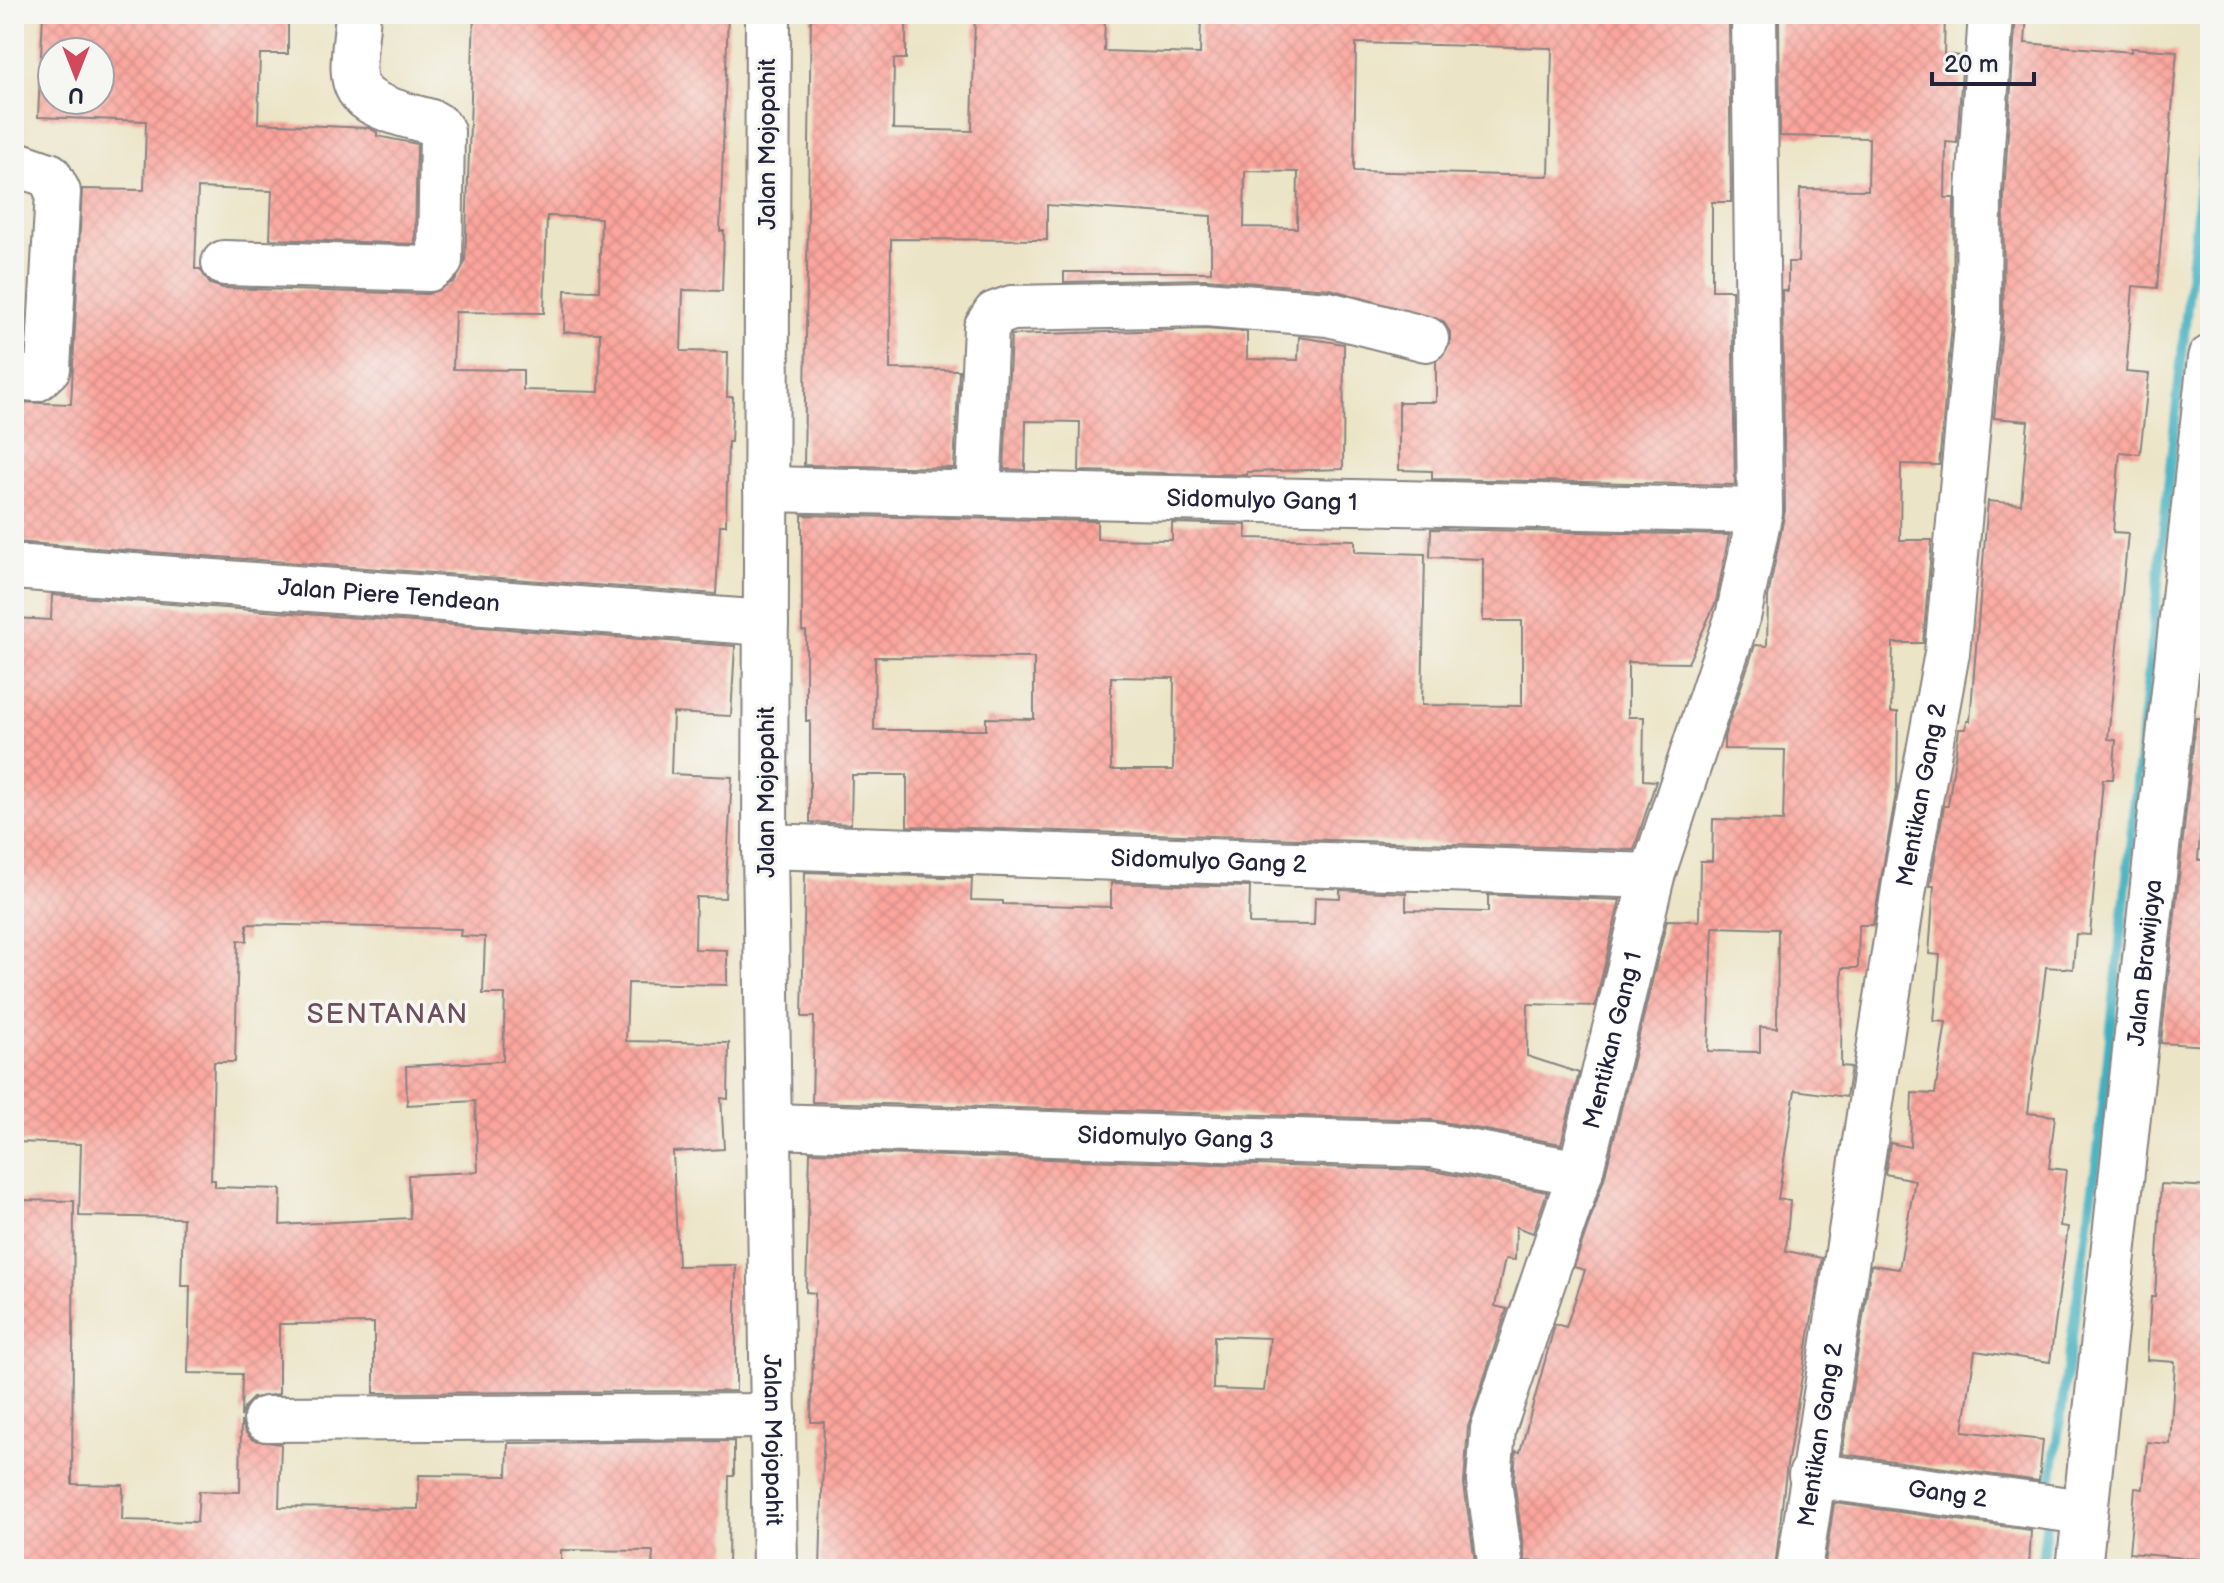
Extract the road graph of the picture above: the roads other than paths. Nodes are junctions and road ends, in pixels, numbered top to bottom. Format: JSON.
{"nodes":[{"id":1,"x":358,"y":14,"type":"edge"},
{"id":2,"x":768,"y":14,"type":"edge"},
{"id":3,"x":1754,"y":14,"type":"edge"},
{"id":4,"x":1991,"y":14,"type":"edge"},
{"id":5,"x":14,"y":163,"type":"edge"},
{"id":6,"x":224,"y":263,"type":"dead end"},
{"id":7,"x":1426,"y":339,"type":"dead end"},
{"id":8,"x":2210,"y":358,"type":"edge"},
{"id":9,"x":14,"y":377,"type":"edge"},
{"id":10,"x":766,"y":489,"type":"junction"},
{"id":11,"x":978,"y":492,"type":"junction"},
{"id":12,"x":1760,"y":511,"type":"junction"},
{"id":13,"x":14,"y":567,"type":"edge"},
{"id":14,"x":766,"y":623,"type":"junction"},
{"id":15,"x":765,"y":846,"type":"junction"},
{"id":16,"x":1652,"y":876,"type":"junction"},
{"id":17,"x":770,"y":1126,"type":"junction"},
{"id":18,"x":1580,"y":1173,"type":"junction"},
{"id":19,"x":774,"y":1416,"type":"junction"},
{"id":20,"x":266,"y":1419,"type":"dead end"},
{"id":21,"x":1811,"y":1475,"type":"junction"},
{"id":22,"x":2055,"y":1508,"type":"junction"},
{"id":23,"x":775,"y":1569,"type":"edge"},
{"id":24,"x":1501,"y":1569,"type":"edge"},
{"id":25,"x":1799,"y":1569,"type":"edge"},
{"id":26,"x":2079,"y":1569,"type":"edge"}],
"edges":[{"from":1,"to":6,"type":"street"},
{"from":2,"to":10,"type":"street","name":"Jalan Mojopahit"},
{"from":3,"to":12,"type":"street","name":"Mentikan Gang 1"},
{"from":4,"to":21,"type":"street","name":"Mentikan Gang 2"},
{"from":5,"to":9,"type":"street"},
{"from":7,"to":11,"type":"street"},
{"from":8,"to":22,"type":"street","name":"Jalan Brawijaya"},
{"from":10,"to":11,"type":"street","name":"Sidomulyo Gang 1"},
{"from":10,"to":14,"type":"street","name":"Jalan Mojopahit"},
{"from":11,"to":12,"type":"street","name":"Sidomulyo Gang 1"},
{"from":12,"to":16,"type":"street","name":"Mentikan Gang 1"},
{"from":13,"to":14,"type":"street","name":"Jalan Piere Tendean"},
{"from":14,"to":15,"type":"street","name":"Jalan Mojopahit"},
{"from":15,"to":16,"type":"street","name":"Sidomulyo Gang 2"},
{"from":15,"to":17,"type":"street","name":"Jalan Mojopahit"},
{"from":16,"to":18,"type":"street","name":"Mentikan Gang 1"},
{"from":17,"to":18,"type":"street","name":"Sidomulyo Gang 3"},
{"from":17,"to":19,"type":"street","name":"Jalan Mojopahit"},
{"from":18,"to":24,"type":"street","name":"Mentikan Gang 1"},
{"from":19,"to":20,"type":"street"},
{"from":19,"to":23,"type":"street","name":"Jalan Mojopahit"},
{"from":21,"to":22,"type":"street","name":"Gang 2"},
{"from":21,"to":25,"type":"street","name":"Mentikan Gang 2"},
{"from":22,"to":26,"type":"street","name":"Jalan Brawijaya"}]}
